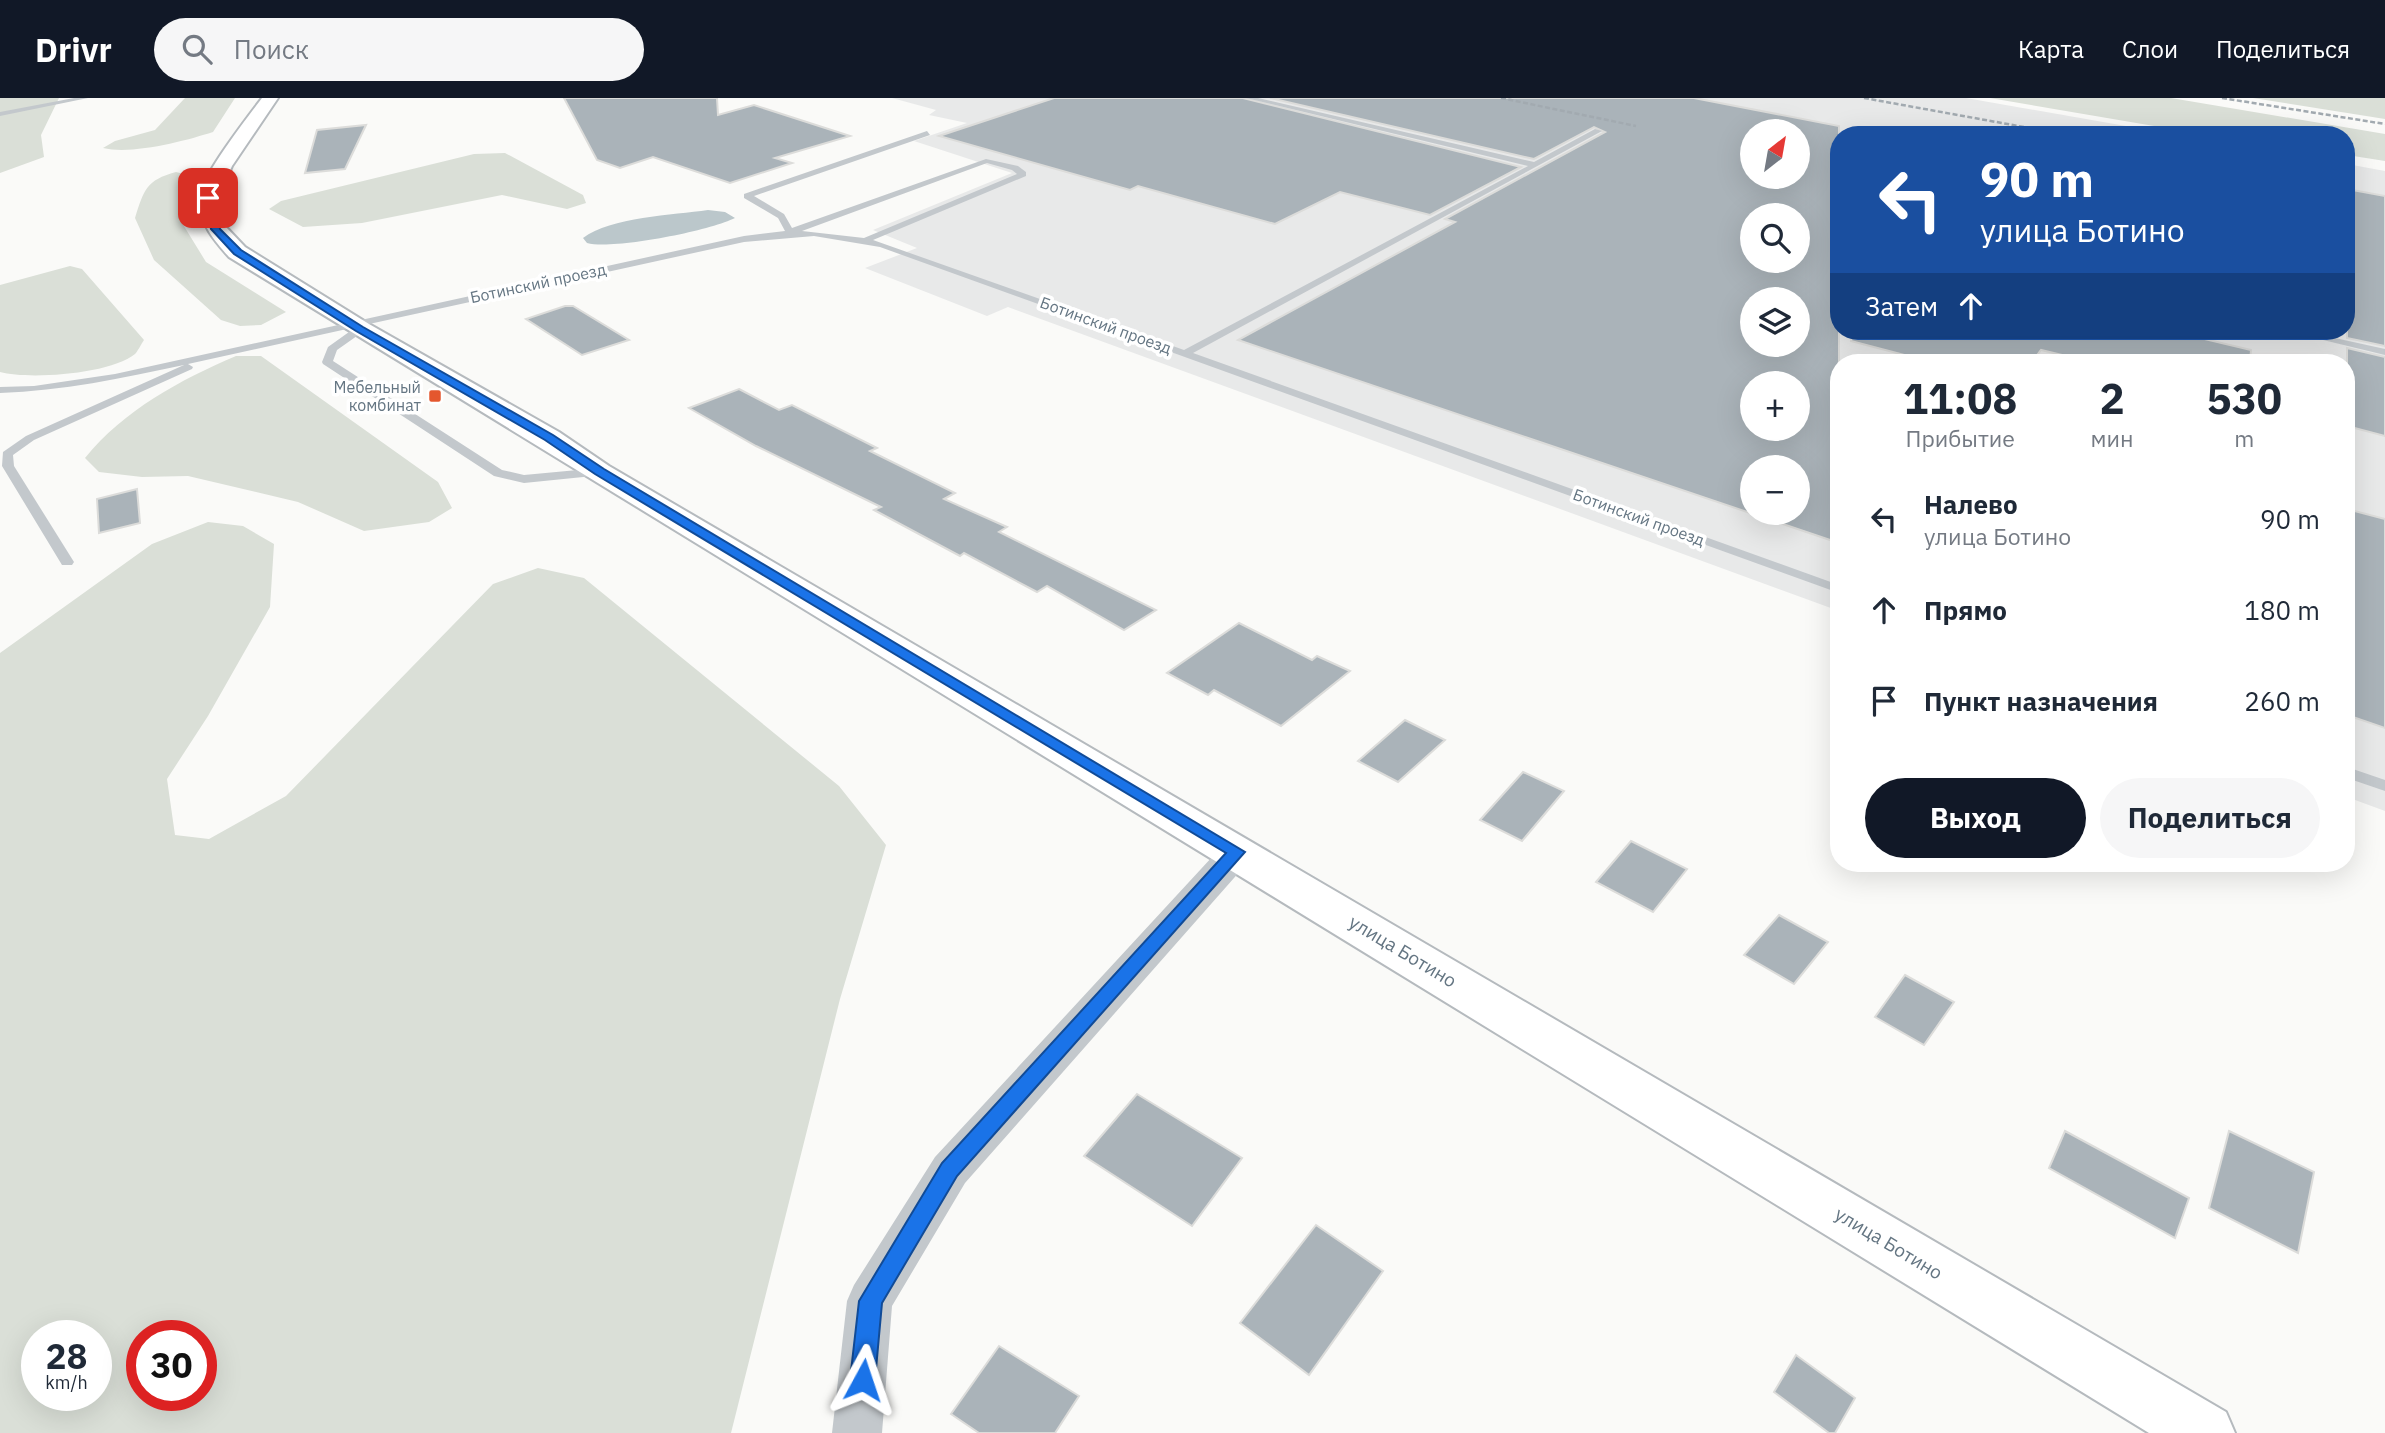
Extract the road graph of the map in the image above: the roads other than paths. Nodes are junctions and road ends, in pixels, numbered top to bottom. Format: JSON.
{"nodes":[{"id":1,"x":86,"y":98,"type":"edge"},
{"id":2,"x":270,"y":98,"type":"edge"},
{"id":3,"x":1249,"y":98,"type":"edge"},
{"id":4,"x":0,"y":114,"type":"edge"},
{"id":5,"x":1598,"y":131,"type":"dead end"},
{"id":6,"x":927,"y":134,"type":"dead end"},
{"id":7,"x":1535,"y":165,"type":"junction"},
{"id":8,"x":790,"y":232,"type":"junction"},
{"id":9,"x":866,"y":240,"type":"junction"},
{"id":10,"x":355,"y":326,"type":"junction"},
{"id":11,"x":2331,"y":340,"type":"edge"},
{"id":12,"x":2385,"y":352,"type":"edge"},
{"id":13,"x":219,"y":353,"type":"junction"},
{"id":14,"x":1185,"y":353,"type":"junction"},
{"id":15,"x":0,"y":390,"type":"edge"},
{"id":16,"x":599,"y":471,"type":"junction"},
{"id":17,"x":67,"y":562,"type":"dead end"},
{"id":18,"x":1830,"y":586,"type":"edge"},
{"id":19,"x":2355,"y":775,"type":"edge"},
{"id":20,"x":2385,"y":786,"type":"edge"},
{"id":21,"x":1237,"y":852,"type":"junction"},
{"id":22,"x":857,"y":1433,"type":"edge"},
{"id":23,"x":2205,"y":1433,"type":"edge"}],
"edges":[{"from":1,"to":4,"type":"lane"},
{"from":2,"to":10,"type":"main road","name":"улица Ботино"},
{"from":3,"to":7,"type":"lane"},
{"from":5,"to":7,"type":"lane"},
{"from":6,"to":8,"type":"lane"},
{"from":7,"to":14,"type":"lane"},
{"from":8,"to":9,"type":"lane","name":"Ботинский проезд"},
{"from":8,"to":9,"type":"lane"},
{"from":8,"to":10,"type":"lane","name":"Ботинский проезд"},
{"from":9,"to":14,"type":"lane","name":"Ботинский проезд"},
{"from":10,"to":13,"type":"lane","name":"Ботинский проезд"},
{"from":10,"to":16,"type":"main road","name":"улица Ботино"},
{"from":10,"to":16,"type":"lane"},
{"from":11,"to":12,"type":"lane"},
{"from":13,"to":15,"type":"lane"},
{"from":13,"to":17,"type":"lane"},
{"from":14,"to":18,"type":"lane","name":"Ботинский проезд"},
{"from":16,"to":21,"type":"main road","name":"улица Ботино"},
{"from":19,"to":20,"type":"lane"},
{"from":21,"to":22,"type":"street"},
{"from":21,"to":23,"type":"main road","name":"улица Ботино"}]}
